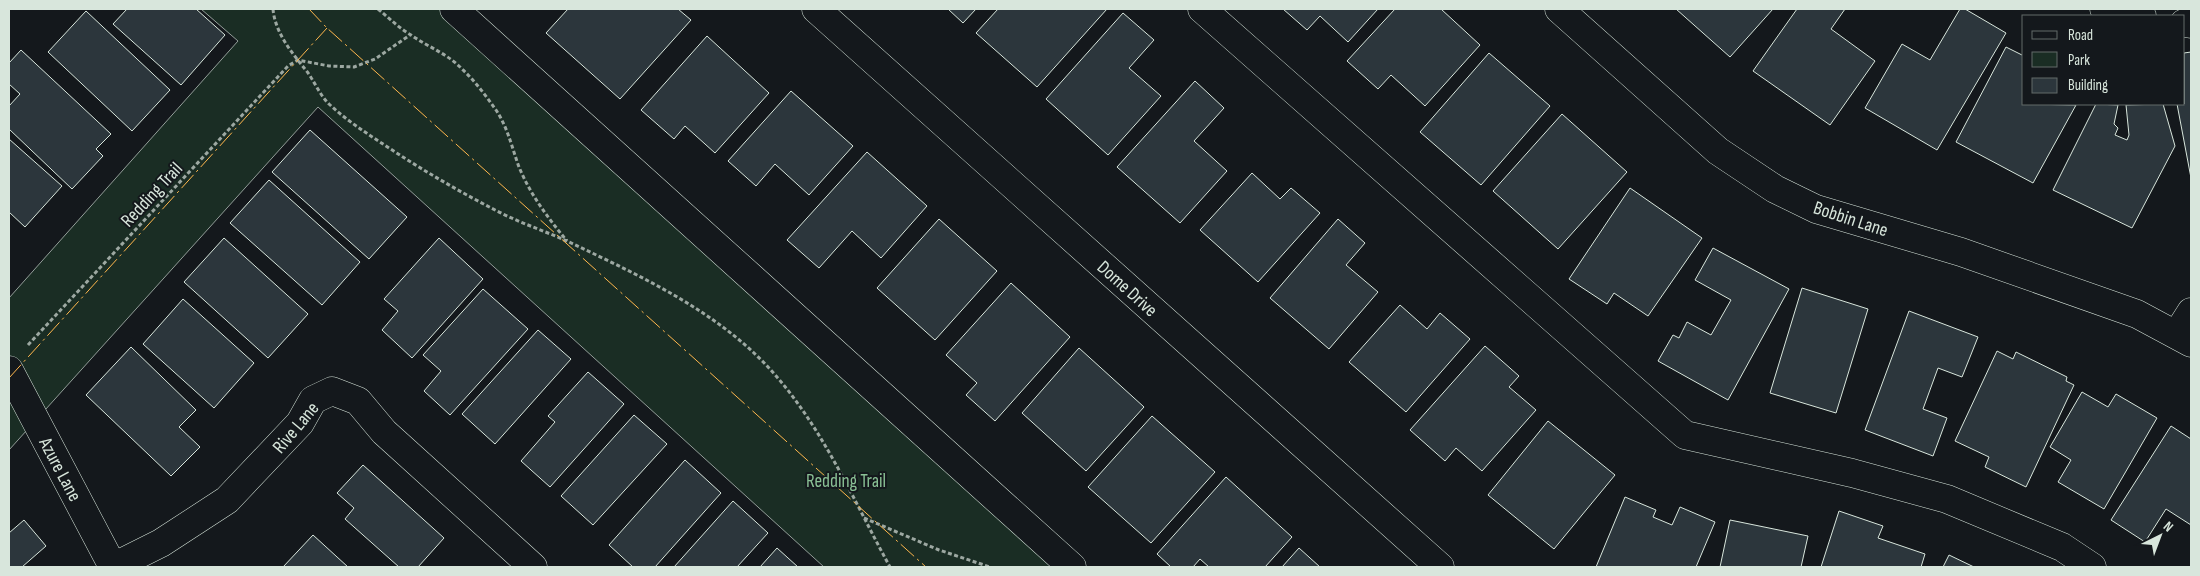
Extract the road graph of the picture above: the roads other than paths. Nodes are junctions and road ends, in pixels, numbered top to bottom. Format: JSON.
{"nodes":[{"id":1,"x":454,"y":9,"type":"edge"},
{"id":2,"x":816,"y":9,"type":"edge"},
{"id":3,"x":1202,"y":9,"type":"edge"},
{"id":4,"x":1559,"y":9,"type":"edge"},
{"id":5,"x":2104,"y":9,"type":"edge"},
{"id":6,"x":2137,"y":15,"type":"edge"},
{"id":7,"x":2187,"y":330,"type":"edge"},
{"id":8,"x":9,"y":370,"type":"edge"},
{"id":9,"x":113,"y":567,"type":"edge"},
{"id":10,"x":533,"y":567,"type":"edge"},
{"id":11,"x":1072,"y":567,"type":"edge"},
{"id":12,"x":1440,"y":567,"type":"edge"},
{"id":13,"x":2092,"y":567,"type":"edge"}],
"edges":[{"from":1,"to":11,"type":"street"},
{"from":2,"to":12,"type":"street","name":"Dome Drive"},
{"from":3,"to":13,"type":"street"},
{"from":4,"to":7,"type":"street","name":"Bobbin Lane"},
{"from":5,"to":6,"type":"street"},
{"from":8,"to":9,"type":"street","name":"Azure Lane"},
{"from":9,"to":10,"type":"street","name":"Rive Lane"}]}
